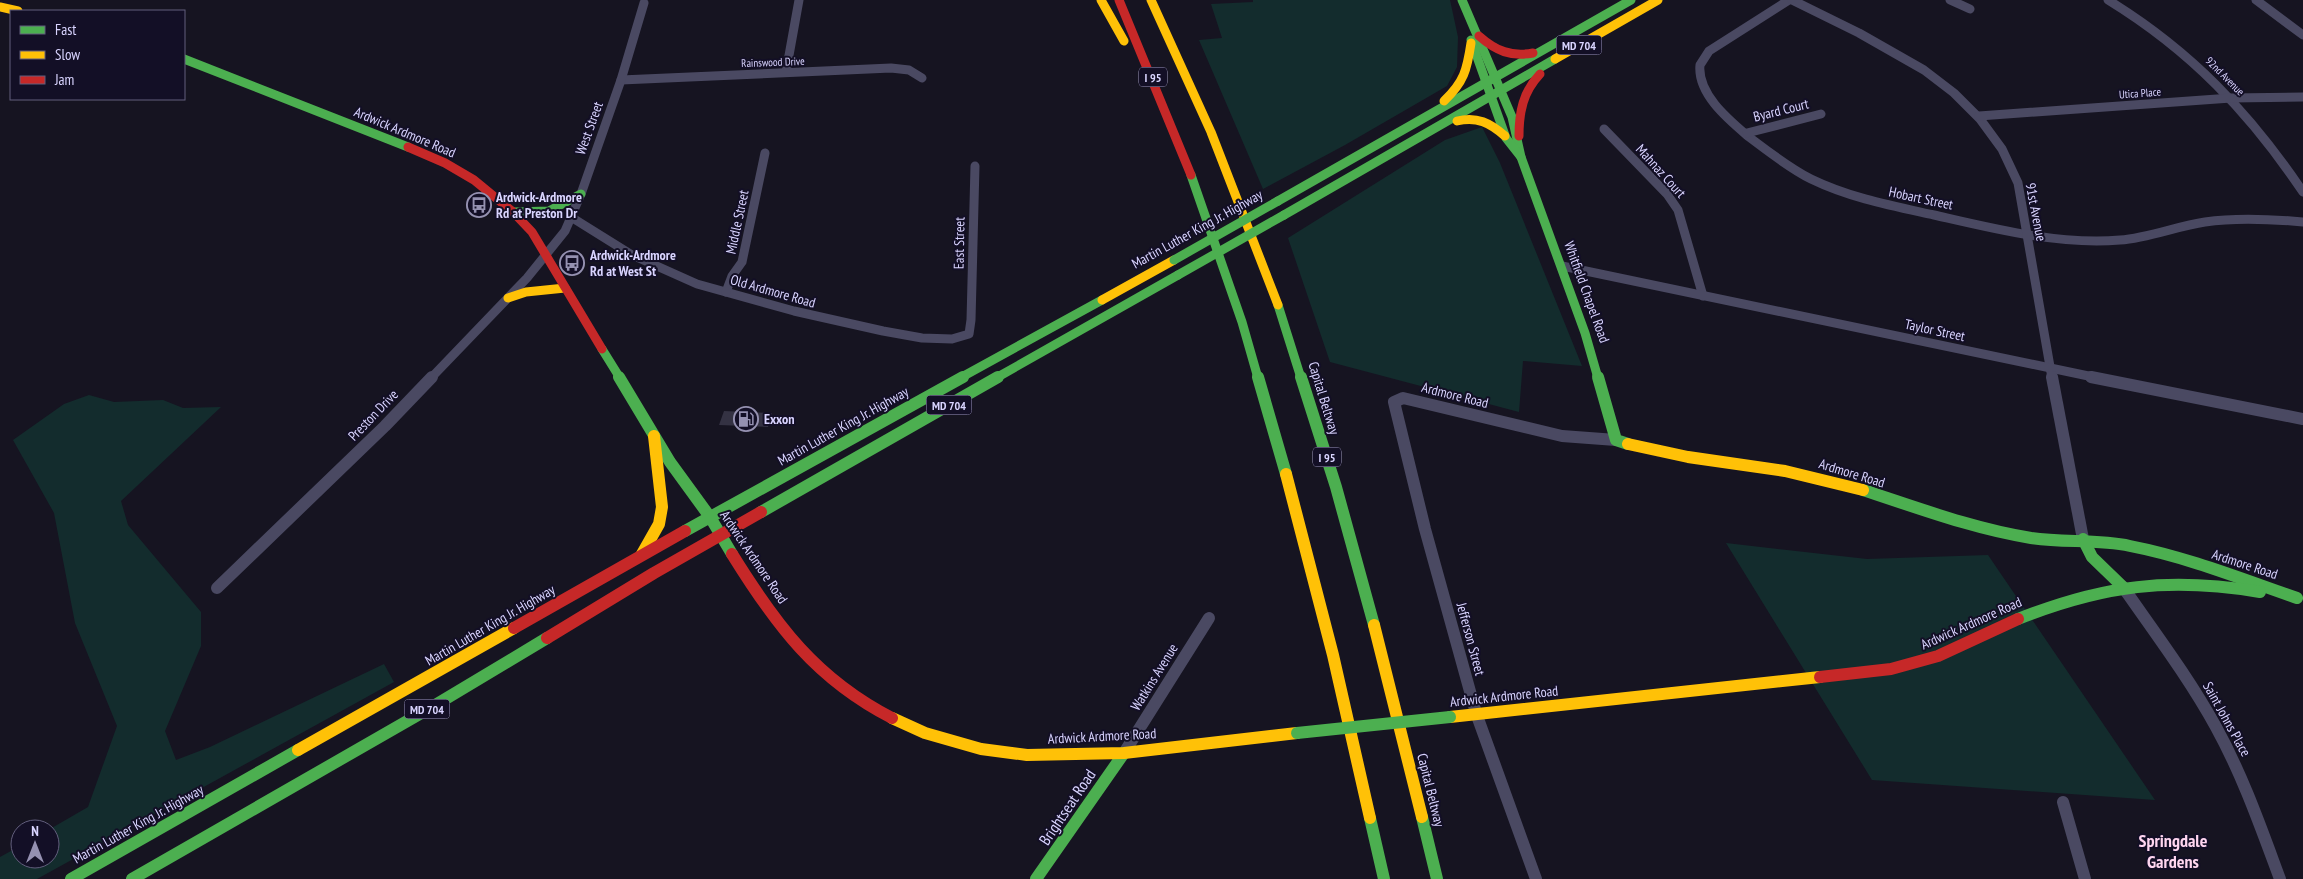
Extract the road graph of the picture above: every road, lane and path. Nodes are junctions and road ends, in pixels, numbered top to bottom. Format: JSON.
{"nodes":[{"id":1,"x":799,"y":0,"type":"edge"},
{"id":2,"x":1101,"y":0,"type":"edge"},
{"id":3,"x":1118,"y":0,"type":"edge"},
{"id":4,"x":1152,"y":0,"type":"edge"},
{"id":5,"x":1462,"y":0,"type":"edge"},
{"id":6,"x":1631,"y":0,"type":"edge"},
{"id":7,"x":1658,"y":0,"type":"edge"},
{"id":8,"x":1791,"y":0,"type":"edge"},
{"id":9,"x":1950,"y":0,"type":"edge"},
{"id":10,"x":2108,"y":0,"type":"edge"},
{"id":11,"x":2256,"y":0,"type":"edge"},
{"id":12,"x":644,"y":3,"type":"dead end"},
{"id":13,"x":0,"y":7,"type":"edge"},
{"id":14,"x":1970,"y":9,"type":"dead end"},
{"id":15,"x":14,"y":10,"type":"edge"},
{"id":16,"x":2303,"y":35,"type":"edge"},
{"id":17,"x":1475,"y":39,"type":"junction"},
{"id":18,"x":1543,"y":50,"type":"junction"},
{"id":19,"x":1564,"y":54,"type":"junction"},
{"id":20,"x":185,"y":60,"type":"edge"},
{"id":21,"x":786,"y":72,"type":"junction"},
{"id":22,"x":922,"y":78,"type":"dead end"},
{"id":23,"x":621,"y":80,"type":"junction"},
{"id":24,"x":1491,"y":80,"type":"junction"},
{"id":25,"x":1496,"y":94,"type":"junction"},
{"id":26,"x":2303,"y":97,"type":"edge"},
{"id":27,"x":2232,"y":98,"type":"junction"},
{"id":28,"x":1821,"y":114,"type":"dead end"},
{"id":29,"x":1979,"y":116,"type":"junction"},
{"id":30,"x":1418,"y":121,"type":"junction"},
{"id":31,"x":1604,"y":129,"type":"dead end"},
{"id":32,"x":1431,"y":131,"type":"junction"},
{"id":33,"x":1747,"y":133,"type":"junction"},
{"id":34,"x":1505,"y":136,"type":"junction"},
{"id":35,"x":1519,"y":136,"type":"junction"},
{"id":36,"x":765,"y":153,"type":"dead end"},
{"id":37,"x":1185,"y":155,"type":"junction"},
{"id":38,"x":1521,"y":157,"type":"junction"},
{"id":39,"x":975,"y":166,"type":"dead end"},
{"id":40,"x":2303,"y":192,"type":"edge"},
{"id":41,"x":581,"y":194,"type":"junction"},
{"id":42,"x":513,"y":212,"type":"junction"},
{"id":43,"x":571,"y":217,"type":"junction"},
{"id":44,"x":2303,"y":222,"type":"edge"},
{"id":45,"x":2027,"y":232,"type":"junction"},
{"id":46,"x":545,"y":256,"type":"junction"},
{"id":47,"x":1562,"y":266,"type":"junction"},
{"id":48,"x":565,"y":288,"type":"junction"},
{"id":49,"x":726,"y":292,"type":"junction"},
{"id":50,"x":1703,"y":296,"type":"junction"},
{"id":51,"x":508,"y":298,"type":"junction"},
{"id":52,"x":971,"y":320,"type":"joint"},
{"id":53,"x":2050,"y":369,"type":"junction"},
{"id":54,"x":1394,"y":402,"type":"joint"},
{"id":55,"x":2303,"y":419,"type":"edge"},
{"id":56,"x":654,"y":436,"type":"junction"},
{"id":57,"x":1616,"y":440,"type":"junction"},
{"id":58,"x":710,"y":517,"type":"junction"},
{"id":59,"x":720,"y":535,"type":"junction"},
{"id":60,"x":2083,"y":539,"type":"junction"},
{"id":61,"x":640,"y":556,"type":"junction"},
{"id":62,"x":2123,"y":586,"type":"junction"},
{"id":63,"x":217,"y":588,"type":"dead end"},
{"id":64,"x":2300,"y":598,"type":"edge"},
{"id":65,"x":1209,"y":618,"type":"dead end"},
{"id":66,"x":1476,"y":713,"type":"junction"},
{"id":67,"x":1124,"y":753,"type":"junction"},
{"id":68,"x":2063,"y":802,"type":"dead end"},
{"id":69,"x":71,"y":879,"type":"edge"},
{"id":70,"x":132,"y":879,"type":"edge"},
{"id":71,"x":1036,"y":879,"type":"edge"},
{"id":72,"x":1384,"y":879,"type":"edge"},
{"id":73,"x":1437,"y":879,"type":"edge"},
{"id":74,"x":1536,"y":879,"type":"edge"},
{"id":75,"x":2085,"y":879,"type":"edge"},
{"id":76,"x":2280,"y":879,"type":"edge"}],
"edges":[{"from":1,"to":21,"type":"street"},
{"from":2,"to":37,"type":"main road"},
{"from":3,"to":37,"type":"main road","number":"I 95"},
{"from":4,"to":73,"type":"main road","name":"Capital Beltway","number":"I 95"},
{"from":5,"to":17,"type":"main road","name":"Whitfield Chapel Road"},
{"from":6,"to":18,"type":"main road","name":"Martin Luther King Jr. Highway","number":"MD 704"},
{"from":7,"to":19,"type":"main road","number":"MD 704"},
{"from":8,"to":29,"type":"street","name":"91st Avenue"},
{"from":8,"to":33,"type":"street","name":"Hobart Street"},
{"from":9,"to":14,"type":"street"},
{"from":10,"to":27,"type":"street","name":"92nd Avenue"},
{"from":11,"to":16,"type":"street"},
{"from":12,"to":23,"type":"street","name":"West Street"},
{"from":13,"to":15,"type":"main road"},
{"from":17,"to":18,"type":"main road"},
{"from":17,"to":24,"type":"main road","name":"Whitfield Chapel Road"},
{"from":17,"to":30,"type":"main road"},
{"from":18,"to":24,"type":"main road","name":"Martin Luther King Jr. Highway","number":"MD 704"},
{"from":19,"to":25,"type":"main road","number":"MD 704"},
{"from":19,"to":35,"type":"main road"},
{"from":20,"to":42,"type":"main road","name":"Ardwick Ardmore Road"},
{"from":21,"to":22,"type":"street","name":"Rainswood Drive"},
{"from":21,"to":23,"type":"street","name":"Rainswood Drive"},
{"from":23,"to":41,"type":"street","name":"West Street"},
{"from":24,"to":25,"type":"main road","name":"Whitfield Chapel Road"},
{"from":24,"to":30,"type":"main road","name":"Martin Luther King Jr. Highway","number":"MD 704"},
{"from":25,"to":32,"type":"main road","number":"MD 704"},
{"from":25,"to":34,"type":"main road","name":"Whitfield Chapel Road"},
{"from":25,"to":35,"type":"main road","name":"Whitfield Chapel Road"},
{"from":26,"to":27,"type":"street","name":"Utica Place"},
{"from":27,"to":29,"type":"street","name":"Utica Place"},
{"from":27,"to":40,"type":"street","name":"92nd Avenue"},
{"from":28,"to":33,"type":"street","name":"Byard Court"},
{"from":29,"to":45,"type":"street","name":"91st Avenue"},
{"from":30,"to":58,"type":"main road","name":"Martin Luther King Jr. Highway","number":"MD 704","bridge":true},
{"from":31,"to":50,"type":"street","name":"Mahnaz Court"},
{"from":32,"to":34,"type":"main road"},
{"from":32,"to":59,"type":"main road","number":"MD 704","bridge":true},
{"from":33,"to":45,"type":"street","name":"Hobart Street"},
{"from":34,"to":38,"type":"main road","name":"Whitfield Chapel Road"},
{"from":35,"to":38,"type":"main road","name":"Whitfield Chapel Road"},
{"from":36,"to":49,"type":"street","name":"Middle Street"},
{"from":37,"to":72,"type":"main road","number":"I 95"},
{"from":38,"to":47,"type":"main road","name":"Whitfield Chapel Road"},
{"from":39,"to":52,"type":"street","name":"East Street"},
{"from":41,"to":42,"type":"main road"},
{"from":41,"to":43,"type":"street","name":"West Street"},
{"from":42,"to":46,"type":"main road","name":"Ardwick Ardmore Road"},
{"from":43,"to":46,"type":"street","name":"West Street"},
{"from":43,"to":49,"type":"street","name":"Old Ardmore Road"},
{"from":44,"to":45,"type":"street","name":"Hobart Street"},
{"from":45,"to":53,"type":"street","name":"91st Avenue"},
{"from":46,"to":48,"type":"main road","name":"Ardwick Ardmore Road"},
{"from":46,"to":51,"type":"street","name":"Preston Drive"},
{"from":47,"to":50,"type":"street","name":"Taylor Street"},
{"from":47,"to":57,"type":"main road","name":"Whitfield Chapel Road"},
{"from":48,"to":51,"type":"main road"},
{"from":48,"to":56,"type":"main road","name":"Ardwick Ardmore Road"},
{"from":49,"to":52,"type":"street","name":"Old Ardmore Road"},
{"from":50,"to":53,"type":"street","name":"Taylor Street"},
{"from":51,"to":63,"type":"street","name":"Preston Drive"},
{"from":53,"to":55,"type":"street","name":"Taylor Street"},
{"from":53,"to":60,"type":"street","name":"91st Avenue"},
{"from":54,"to":57,"type":"street","name":"Ardmore Road"},
{"from":54,"to":66,"type":"street","name":"Jefferson Street"},
{"from":56,"to":58,"type":"main road","name":"Ardwick Ardmore Road"},
{"from":56,"to":61,"type":"main road"},
{"from":57,"to":60,"type":"main road","name":"Ardmore Road"},
{"from":58,"to":59,"type":"main road","name":"Ardwick Ardmore Road"},
{"from":58,"to":61,"type":"main road","name":"Martin Luther King Jr. Highway","number":"MD 704"},
{"from":59,"to":67,"type":"main road","name":"Ardwick Ardmore Road"},
{"from":59,"to":70,"type":"main road","number":"MD 704"},
{"from":60,"to":62,"type":"main road"},
{"from":60,"to":64,"type":"main road","name":"Ardmore Road"},
{"from":61,"to":69,"type":"main road","name":"Martin Luther King Jr. Highway","number":"MD 704"},
{"from":62,"to":64,"type":"main road","name":"Ardwick Ardmore Road"},
{"from":62,"to":66,"type":"main road","name":"Ardwick Ardmore Road"},
{"from":62,"to":76,"type":"street","name":"Saint Johns Place"},
{"from":65,"to":67,"type":"street","name":"Watkins Avenue"},
{"from":66,"to":67,"type":"main road","name":"Ardwick Ardmore Road","bridge":true},
{"from":66,"to":74,"type":"street","name":"Jefferson Street"},
{"from":67,"to":71,"type":"main road","name":"Brightseat Road"},
{"from":68,"to":75,"type":"street"}]}
